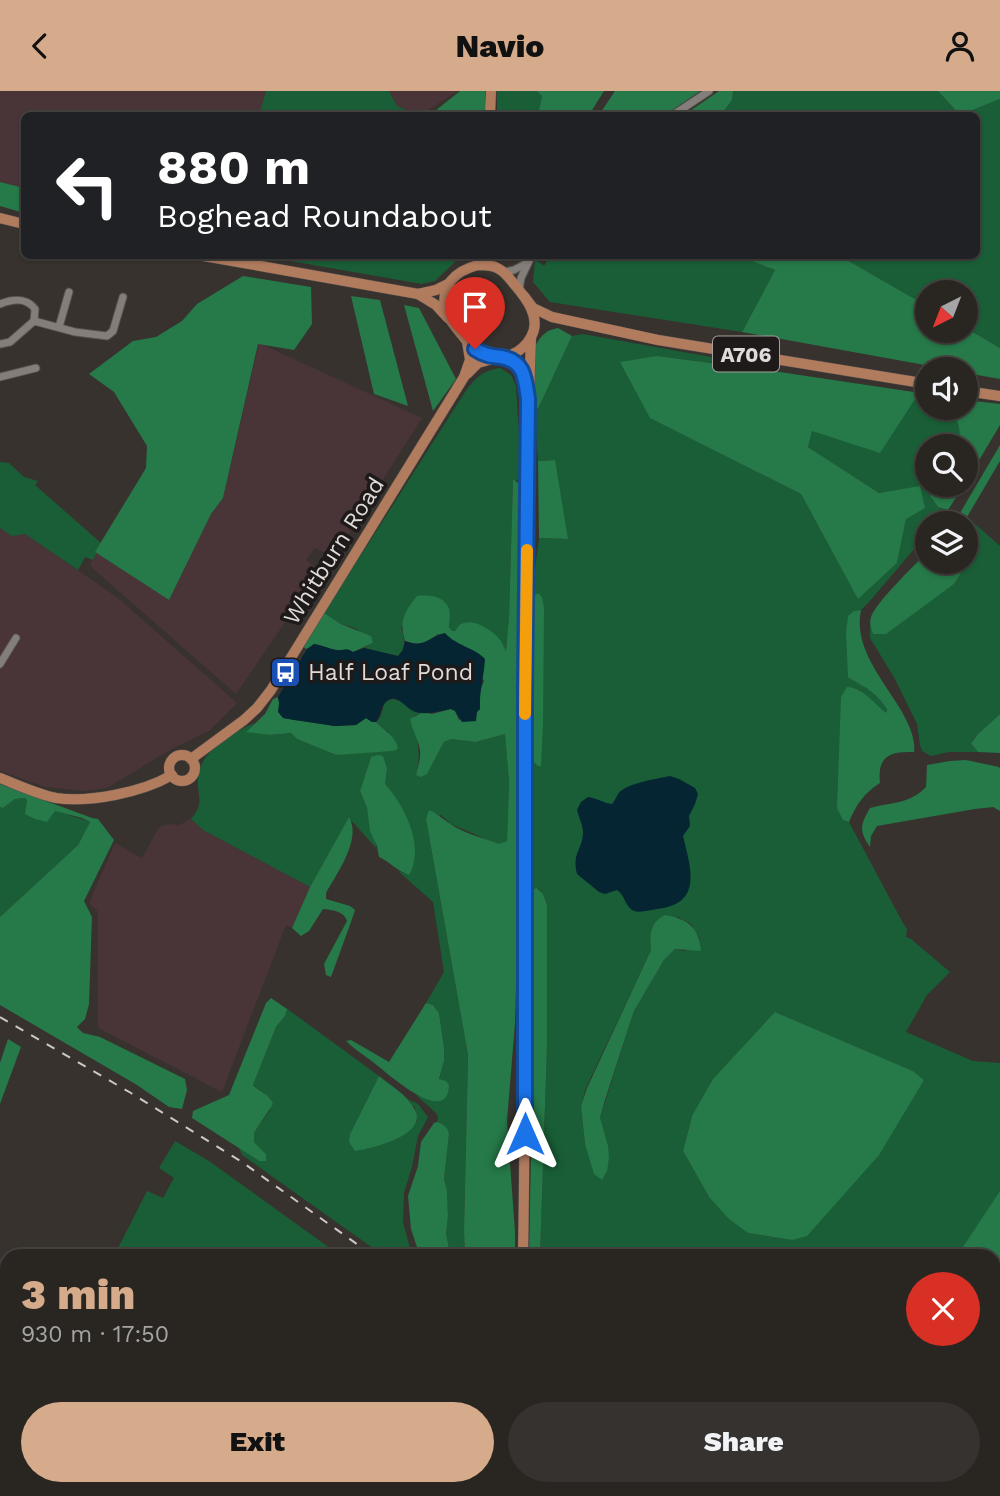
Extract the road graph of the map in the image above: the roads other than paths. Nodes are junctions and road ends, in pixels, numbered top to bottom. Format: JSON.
{"nodes":[{"id":1,"x":491,"y":91,"type":"edge"},
{"id":2,"x":709,"y":91,"type":"edge"},
{"id":3,"x":490,"y":112,"type":"edge"},
{"id":4,"x":678,"y":112,"type":"edge"},
{"id":5,"x":0,"y":218,"type":"edge"},
{"id":6,"x":21,"y":223,"type":"edge"},
{"id":7,"x":220,"y":259,"type":"edge"},
{"id":8,"x":474,"y":259,"type":"edge"},
{"id":9,"x":495,"y":259,"type":"edge"},
{"id":10,"x":530,"y":259,"type":"edge"},
{"id":11,"x":502,"y":270,"type":"junction"},
{"id":12,"x":460,"y":271,"type":"junction"},
{"id":13,"x":450,"y":283,"type":"junction"},
{"id":14,"x":69,"y":292,"type":"dead end"},
{"id":15,"x":522,"y":293,"type":"junction"},
{"id":16,"x":418,"y":295,"type":"junction"},
{"id":17,"x":124,"y":297,"type":"dead end"},
{"id":18,"x":0,"y":304,"type":"edge"},
{"id":19,"x":566,"y":319,"type":"junction"},
{"id":20,"x":34,"y":321,"type":"junction"},
{"id":21,"x":455,"y":326,"type":"junction"},
{"id":22,"x":59,"y":327,"type":"junction"},
{"id":23,"x":532,"y":335,"type":"junction"},
{"id":24,"x":467,"y":341,"type":"junction"},
{"id":25,"x":0,"y":344,"type":"edge"},
{"id":26,"x":501,"y":357,"type":"junction"},
{"id":27,"x":36,"y":368,"type":"dead end"},
{"id":28,"x":0,"y":377,"type":"edge"},
{"id":29,"x":464,"y":377,"type":"junction"},
{"id":30,"x":915,"y":382,"type":"edge"},
{"id":31,"x":978,"y":393,"type":"edge"},
{"id":32,"x":1000,"y":396,"type":"edge"},
{"id":33,"x":528,"y":399,"type":"junction"},
{"id":34,"x":16,"y":638,"type":"dead end"},
{"id":35,"x":0,"y":664,"type":"edge"},
{"id":36,"x":191,"y":759,"type":"junction"},
{"id":37,"x":172,"y":775,"type":"junction"},
{"id":38,"x":0,"y":778,"type":"edge"},
{"id":39,"x":523,"y":1249,"type":"edge"}],
"edges":[{"from":1,"to":3,"type":"main road"},
{"from":2,"to":4,"type":"street"},
{"from":5,"to":6,"type":"main road"},
{"from":7,"to":16,"type":"main road"},
{"from":8,"to":12,"type":"main road"},
{"from":9,"to":11,"type":"main road"},
{"from":10,"to":11,"type":"street"},
{"from":10,"to":15,"type":"street"},
{"from":11,"to":12,"type":"main road"},
{"from":11,"to":15,"type":"main road"},
{"from":12,"to":13,"type":"main road"},
{"from":13,"to":16,"type":"main road"},
{"from":13,"to":21,"type":"main road"},
{"from":14,"to":22,"type":"street"},
{"from":15,"to":19,"type":"main road","number":"A706"},
{"from":15,"to":23,"type":"main road"},
{"from":16,"to":21,"type":"main road"},
{"from":17,"to":22,"type":"street"},
{"from":18,"to":20,"type":"street"},
{"from":19,"to":23,"type":"main road"},
{"from":19,"to":30,"type":"main road","number":"A706"},
{"from":20,"to":22,"type":"street"},
{"from":20,"to":25,"type":"street"},
{"from":21,"to":24,"type":"main road"},
{"from":23,"to":26,"type":"main road"},
{"from":23,"to":33,"type":"main road"},
{"from":24,"to":26,"type":"main road"},
{"from":24,"to":29,"type":"main road","name":"Whitburn Road"},
{"from":26,"to":29,"type":"main road","name":"Whitburn Road"},
{"from":26,"to":33,"type":"main road"},
{"from":27,"to":28,"type":"street"},
{"from":29,"to":36,"type":"main road","name":"Whitburn Road"},
{"from":31,"to":32,"type":"main road"},
{"from":33,"to":39,"type":"main road"},
{"from":34,"to":35,"type":"street"},
{"from":36,"to":37,"type":"main road"},
{"from":36,"to":37,"type":"main road"},
{"from":37,"to":38,"type":"main road"}]}
